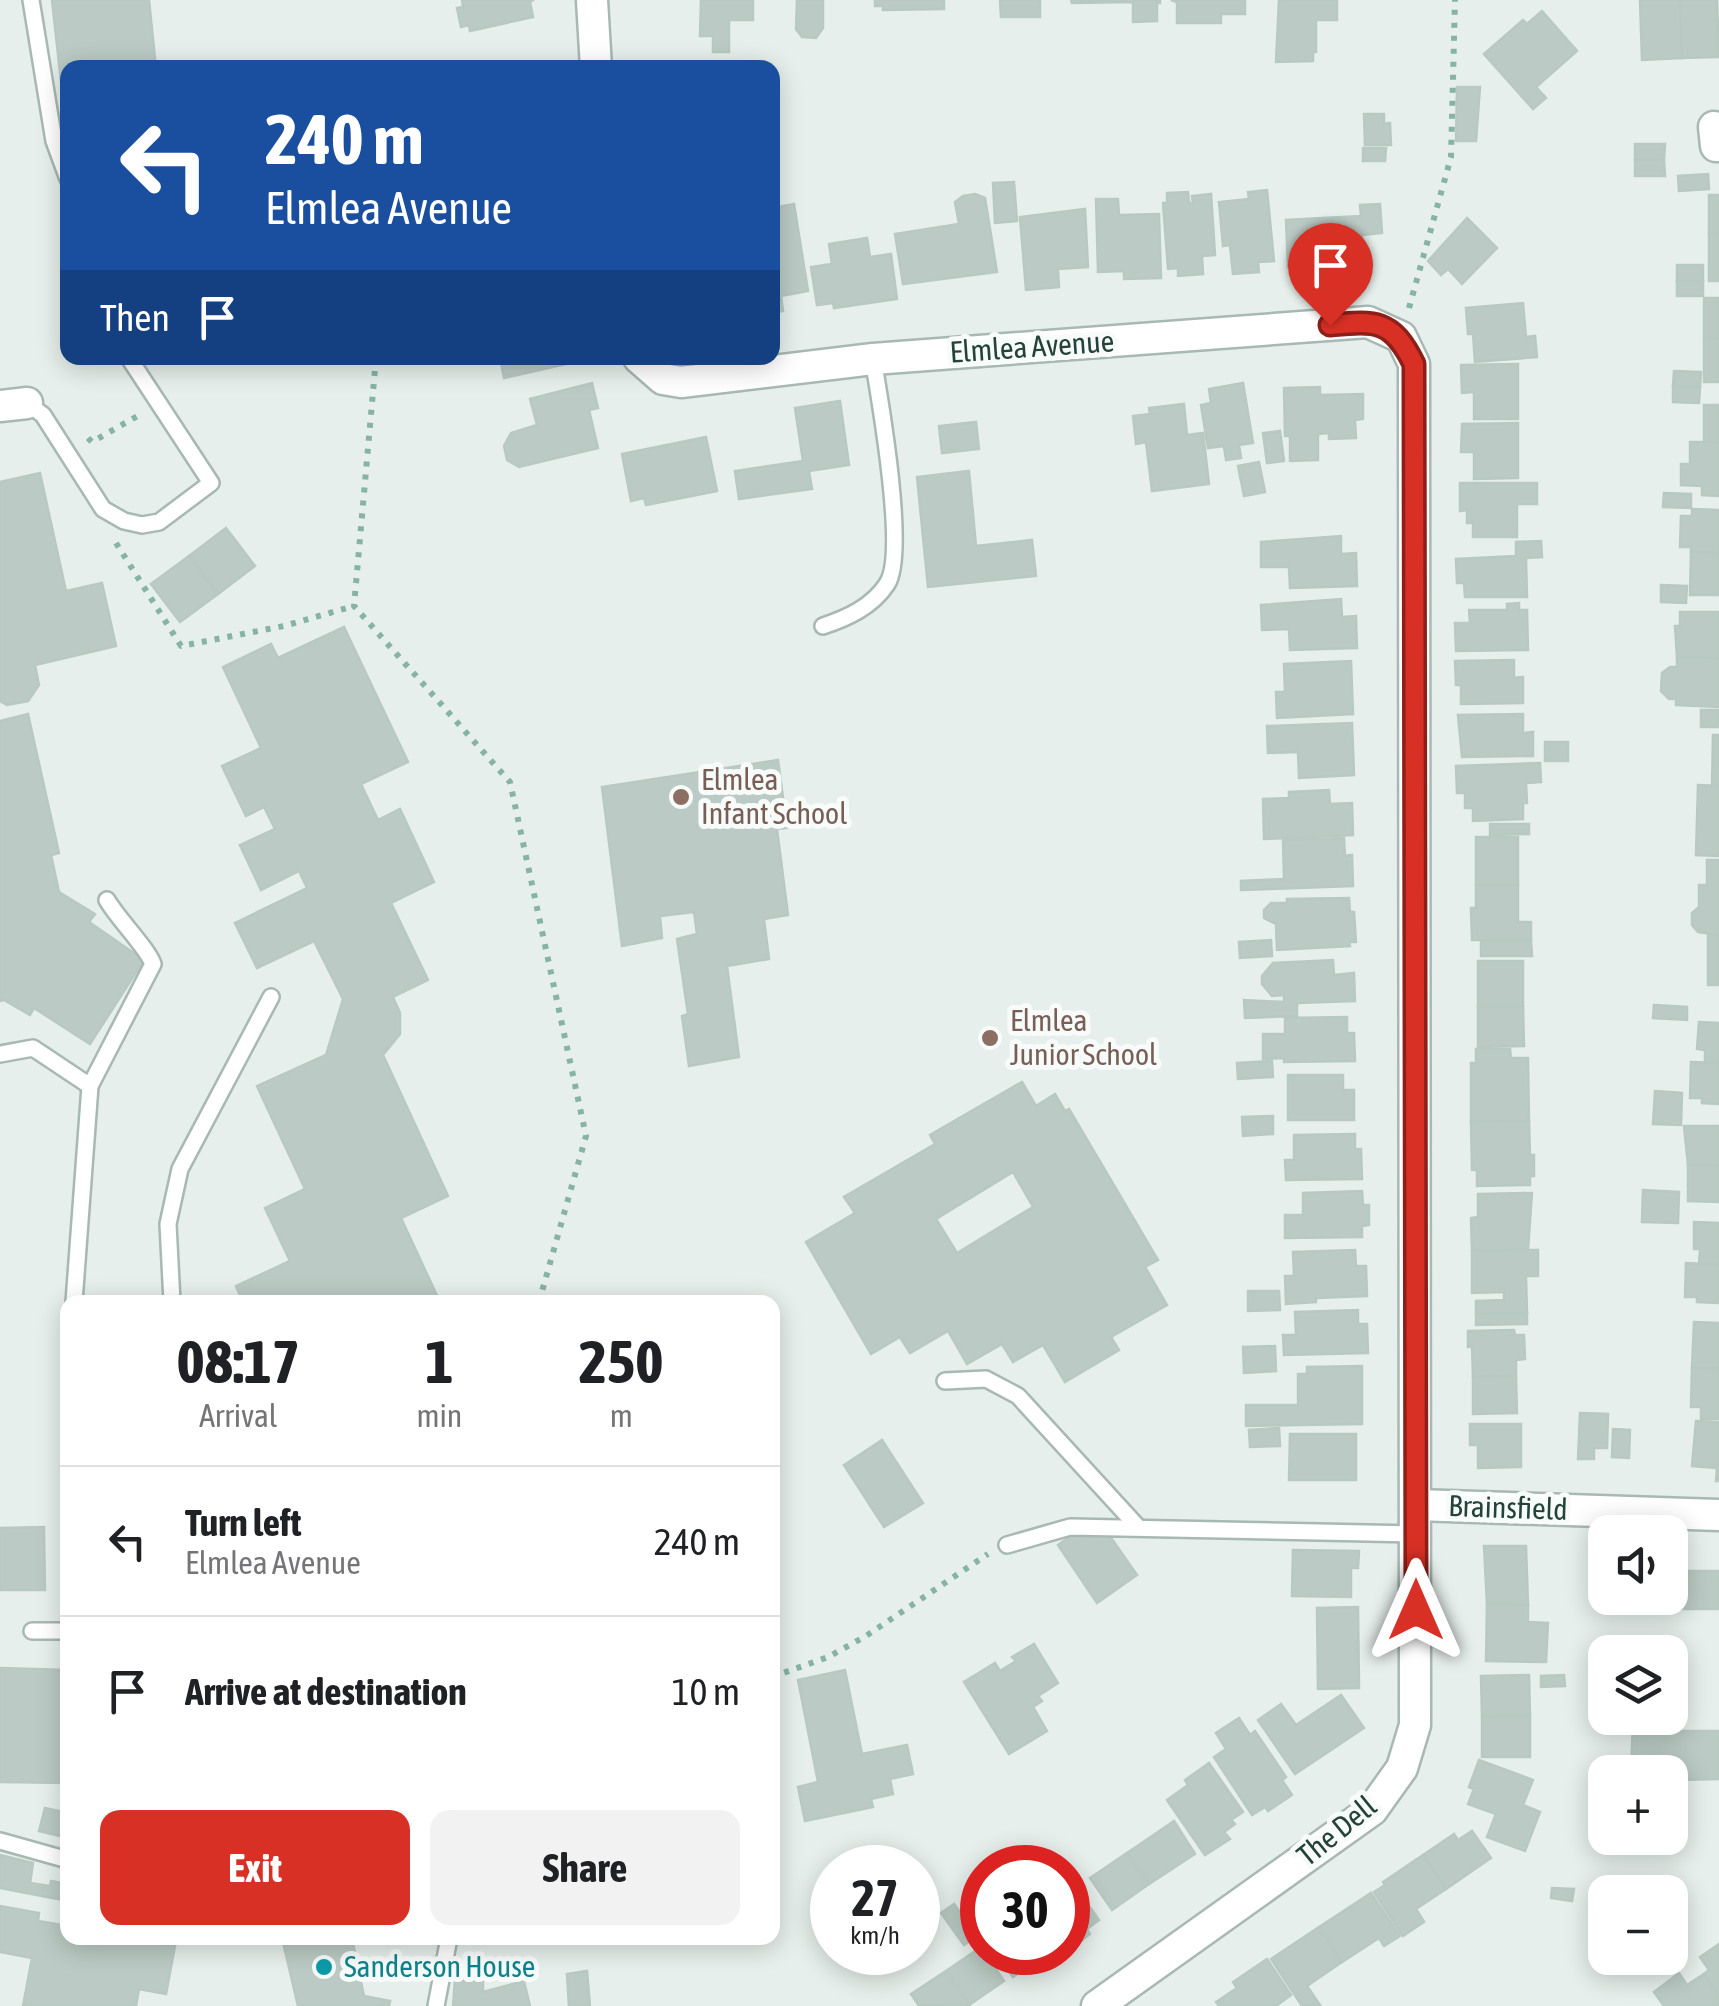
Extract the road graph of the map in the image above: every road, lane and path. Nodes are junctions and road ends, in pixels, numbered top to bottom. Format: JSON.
{"nodes":[{"id":1,"x":32,"y":0,"type":"edge"},
{"id":2,"x":592,"y":0,"type":"edge"},
{"id":3,"x":1456,"y":0,"type":"edge"},
{"id":4,"x":596,"y":60,"type":"edge"},
{"id":5,"x":60,"y":157,"type":"edge"},
{"id":6,"x":1407,"y":351,"type":"junction"},
{"id":7,"x":873,"y":359,"type":"junction"},
{"id":8,"x":134,"y":365,"type":"edge"},
{"id":9,"x":375,"y":365,"type":"edge"},
{"id":10,"x":647,"y":365,"type":"edge"},
{"id":11,"x":13,"y":404,"type":"edge"},
{"id":12,"x":354,"y":606,"type":"junction"},
{"id":13,"x":823,"y":626,"type":"dead end"},
{"id":14,"x":206,"y":641,"type":"dead end"},
{"id":15,"x":107,"y":900,"type":"dead end"},
{"id":16,"x":271,"y":996,"type":"dead end"},
{"id":17,"x":0,"y":1054,"type":"edge"},
{"id":18,"x":90,"y":1086,"type":"junction"},
{"id":19,"x":75,"y":1295,"type":"edge"},
{"id":20,"x":172,"y":1295,"type":"edge"},
{"id":21,"x":541,"y":1295,"type":"edge"},
{"id":22,"x":945,"y":1380,"type":"dead end"},
{"id":23,"x":1719,"y":1516,"type":"edge"},
{"id":24,"x":1416,"y":1519,"type":"junction"},
{"id":25,"x":1137,"y":1526,"type":"junction"},
{"id":26,"x":1007,"y":1544,"type":"joint"},
{"id":27,"x":32,"y":1630,"type":"dead end"},
{"id":28,"x":60,"y":1631,"type":"edge"},
{"id":29,"x":780,"y":1674,"type":"edge"},
{"id":30,"x":0,"y":1841,"type":"edge"},
{"id":31,"x":60,"y":1858,"type":"edge"},
{"id":32,"x":448,"y":1945,"type":"edge"},
{"id":33,"x":436,"y":2006,"type":"edge"},
{"id":34,"x":1096,"y":2006,"type":"edge"}],
"edges":[{"from":1,"to":5,"type":"lane"},
{"from":2,"to":4,"type":"street"},
{"from":3,"to":6,"type":"path"},
{"from":6,"to":7,"type":"street","name":"Elmlea Avenue"},
{"from":6,"to":24,"type":"street","name":"The Dell"},
{"from":7,"to":10,"type":"street","name":"Elmlea Avenue"},
{"from":7,"to":13,"type":"lane"},
{"from":8,"to":11,"type":"lane"},
{"from":9,"to":12,"type":"path"},
{"from":12,"to":14,"type":"path"},
{"from":12,"to":21,"type":"path"},
{"from":15,"to":18,"type":"lane"},
{"from":16,"to":20,"type":"lane"},
{"from":17,"to":18,"type":"lane"},
{"from":18,"to":19,"type":"lane"},
{"from":22,"to":25,"type":"lane"},
{"from":23,"to":24,"type":"street","name":"Brainsfield"},
{"from":24,"to":25,"type":"lane"},
{"from":24,"to":34,"type":"street","name":"The Dell"},
{"from":25,"to":26,"type":"lane"},
{"from":26,"to":29,"type":"path"},
{"from":27,"to":28,"type":"lane"},
{"from":30,"to":31,"type":"lane"},
{"from":32,"to":33,"type":"lane"}]}
